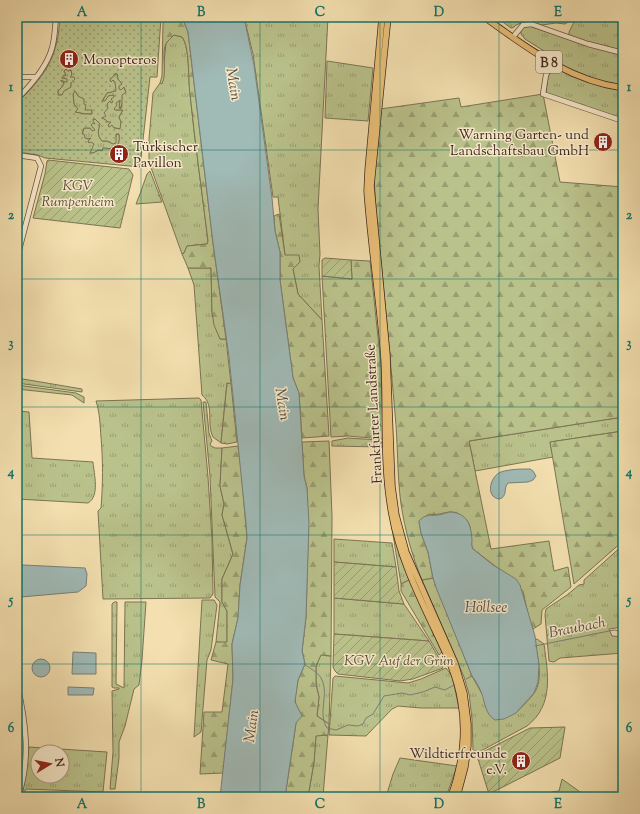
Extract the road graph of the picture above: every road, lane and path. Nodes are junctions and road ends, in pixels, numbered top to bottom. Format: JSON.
{"nodes":[{"id":1,"x":56,"y":17,"type":"edge"},
{"id":2,"x":382,"y":17,"type":"edge"},
{"id":3,"x":388,"y":17,"type":"edge"},
{"id":4,"x":484,"y":17,"type":"edge"},
{"id":5,"x":513,"y":37,"type":"junction"},
{"id":6,"x":623,"y":53,"type":"edge"},
{"id":7,"x":552,"y":63,"type":"junction"},
{"id":8,"x":17,"y":77,"type":"edge"},
{"id":9,"x":36,"y":77,"type":"junction"},
{"id":10,"x":623,"y":88,"type":"edge"},
{"id":11,"x":17,"y":99,"type":"edge"},
{"id":12,"x":623,"y":121,"type":"edge"},
{"id":13,"x":17,"y":155,"type":"edge"},
{"id":14,"x":17,"y":258,"type":"edge"},
{"id":15,"x":17,"y":684,"type":"edge"},
{"id":16,"x":18,"y":797,"type":"edge"},
{"id":17,"x":451,"y":797,"type":"edge"},
{"id":18,"x":457,"y":797,"type":"edge"}],
"edges":[{"from":1,"to":9,"type":"street"},
{"from":2,"to":17,"type":"main road","name":"Frankfurter Landstraße"},
{"from":3,"to":18,"type":"main road","name":"Frankfurter Landstraße"},
{"from":4,"to":5,"type":"main road","number":"B 8"},
{"from":5,"to":6,"type":"street"},
{"from":5,"to":7,"type":"main road","number":"B 8"},
{"from":7,"to":10,"type":"main road","number":"B 8"},
{"from":7,"to":12,"type":"street"},
{"from":8,"to":9,"type":"street"},
{"from":9,"to":11,"type":"street"},
{"from":13,"to":14,"type":"street"},
{"from":15,"to":16,"type":"street"}]}
